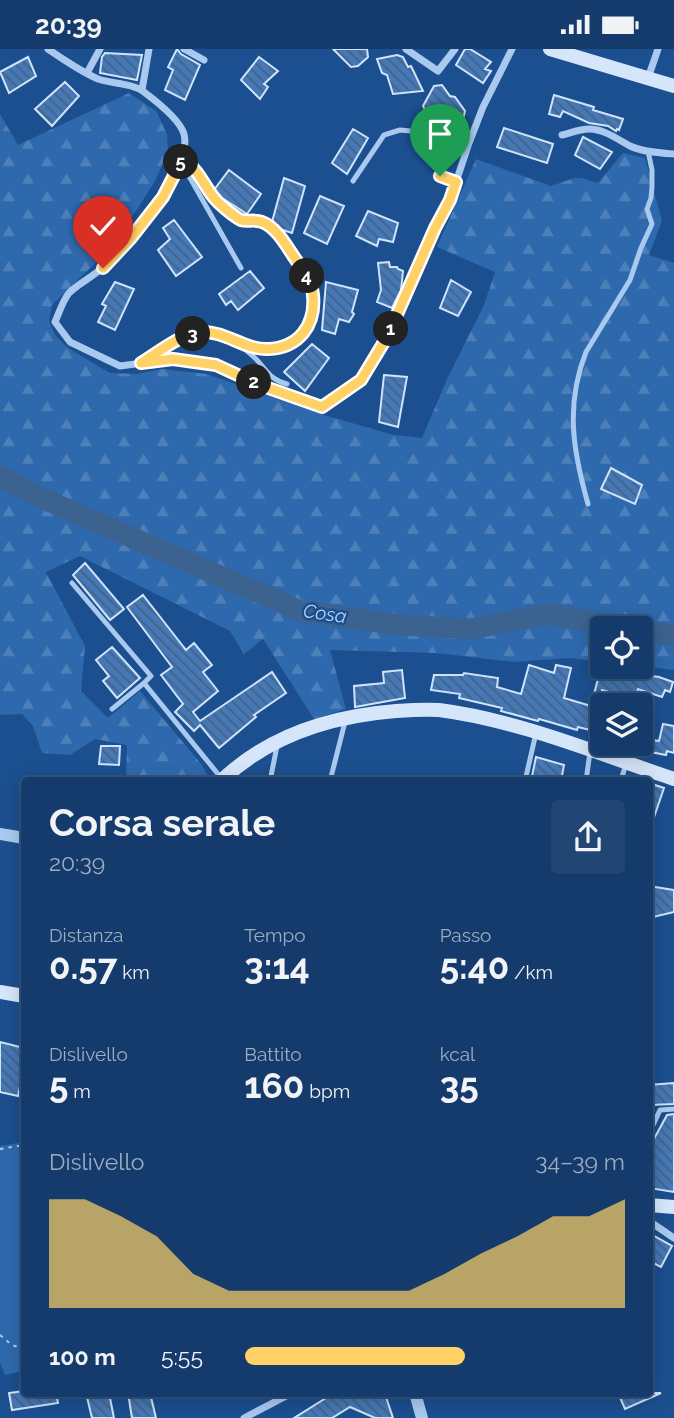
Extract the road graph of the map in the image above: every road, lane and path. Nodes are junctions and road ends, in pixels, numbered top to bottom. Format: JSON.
{"nodes":[{"id":1,"x":48,"y":49,"type":"edge"},
{"id":2,"x":100,"y":49,"type":"edge"},
{"id":3,"x":149,"y":49,"type":"edge"},
{"id":4,"x":184,"y":49,"type":"edge"},
{"id":5,"x":407,"y":49,"type":"edge"},
{"id":6,"x":455,"y":49,"type":"edge"},
{"id":7,"x":512,"y":49,"type":"edge"},
{"id":8,"x":550,"y":49,"type":"edge"},
{"id":9,"x":658,"y":49,"type":"edge"},
{"id":10,"x":204,"y":60,"type":"dead end"},
{"id":11,"x":87,"y":73,"type":"junction"},
{"id":12,"x":648,"y":78,"type":"junction"},
{"id":13,"x":674,"y":86,"type":"edge"},
{"id":14,"x":142,"y":90,"type":"junction"},
{"id":15,"x":562,"y":135,"type":"dead end"},
{"id":16,"x":648,"y":151,"type":"junction"},
{"id":17,"x":674,"y":154,"type":"edge"},
{"id":18,"x":181,"y":162,"type":"junction"},
{"id":19,"x":353,"y":181,"type":"dead end"},
{"id":20,"x":456,"y":182,"type":"junction"},
{"id":21,"x":241,"y":268,"type":"dead end"},
{"id":22,"x":233,"y":340,"type":"junction"},
{"id":23,"x":141,"y":363,"type":"junction"},
{"id":24,"x":287,"y":384,"type":"dead end"},
{"id":25,"x":587,"y":504,"type":"dead end"},
{"id":26,"x":72,"y":583,"type":"dead end"},
{"id":27,"x":144,"y":683,"type":"junction"},
{"id":28,"x":112,"y":709,"type":"dead end"},
{"id":29,"x":346,"y":719,"type":"junction"},
{"id":30,"x":536,"y":733,"type":"junction"},
{"id":31,"x":277,"y":741,"type":"junction"},
{"id":32,"x":590,"y":750,"type":"joint"},
{"id":33,"x":607,"y":756,"type":"edge"},
{"id":34,"x":626,"y":763,"type":"junction"},
{"id":35,"x":220,"y":777,"type":"edge"},
{"id":36,"x":225,"y":777,"type":"edge"},
{"id":37,"x":271,"y":777,"type":"edge"},
{"id":38,"x":331,"y":777,"type":"edge"},
{"id":39,"x":526,"y":777,"type":"edge"},
{"id":40,"x":587,"y":777,"type":"edge"},
{"id":41,"x":622,"y":777,"type":"edge"},
{"id":42,"x":674,"y":779,"type":"edge"},
{"id":43,"x":0,"y":834,"type":"edge"},
{"id":44,"x":21,"y":838,"type":"edge"},
{"id":45,"x":0,"y":992,"type":"edge"},
{"id":46,"x":21,"y":996,"type":"edge"},
{"id":47,"x":674,"y":1109,"type":"edge"},
{"id":48,"x":653,"y":1125,"type":"edge"},
{"id":49,"x":21,"y":1146,"type":"edge"},
{"id":50,"x":0,"y":1149,"type":"edge"},
{"id":51,"x":653,"y":1205,"type":"edge"},
{"id":52,"x":674,"y":1207,"type":"edge"},
{"id":53,"x":653,"y":1224,"type":"edge"},
{"id":54,"x":674,"y":1238,"type":"edge"},
{"id":55,"x":0,"y":1335,"type":"edge"},
{"id":56,"x":21,"y":1348,"type":"edge"},
{"id":57,"x":284,"y":1397,"type":"edge"},
{"id":58,"x":418,"y":1397,"type":"edge"},
{"id":59,"x":244,"y":1418,"type":"edge"},
{"id":60,"x":422,"y":1418,"type":"edge"}],
"edges":[{"from":1,"to":11,"type":"street"},
{"from":2,"to":11,"type":"street"},
{"from":3,"to":14,"type":"street"},
{"from":4,"to":10,"type":"street"},
{"from":5,"to":6,"type":"street"},
{"from":7,"to":20,"type":"street"},
{"from":8,"to":12,"type":"main road"},
{"from":9,"to":12,"type":"street"},
{"from":11,"to":14,"type":"street"},
{"from":12,"to":13,"type":"main road"},
{"from":14,"to":18,"type":"street"},
{"from":15,"to":16,"type":"street"},
{"from":16,"to":17,"type":"street"},
{"from":16,"to":25,"type":"lane"},
{"from":18,"to":21,"type":"lane"},
{"from":18,"to":22,"type":"lane"},
{"from":18,"to":23,"type":"street"},
{"from":19,"to":20,"type":"lane"},
{"from":20,"to":23,"type":"street"},
{"from":22,"to":23,"type":"lane"},
{"from":22,"to":24,"type":"lane"},
{"from":26,"to":27,"type":"lane"},
{"from":27,"to":28,"type":"lane"},
{"from":27,"to":35,"type":"lane"},
{"from":29,"to":30,"type":"main road"},
{"from":29,"to":31,"type":"main road"},
{"from":29,"to":38,"type":"lane"},
{"from":30,"to":32,"type":"main road"},
{"from":30,"to":39,"type":"lane"},
{"from":31,"to":36,"type":"main road"},
{"from":31,"to":37,"type":"lane"},
{"from":32,"to":40,"type":"lane"},
{"from":33,"to":34,"type":"main road"},
{"from":34,"to":41,"type":"lane"},
{"from":34,"to":42,"type":"main road"},
{"from":43,"to":44,"type":"street"},
{"from":45,"to":46,"type":"main road"},
{"from":47,"to":48,"type":"lane"},
{"from":49,"to":50,"type":"path"},
{"from":51,"to":52,"type":"main road"},
{"from":53,"to":54,"type":"street"},
{"from":55,"to":56,"type":"path"},
{"from":57,"to":59,"type":"street"},
{"from":58,"to":60,"type":"street"}]}
